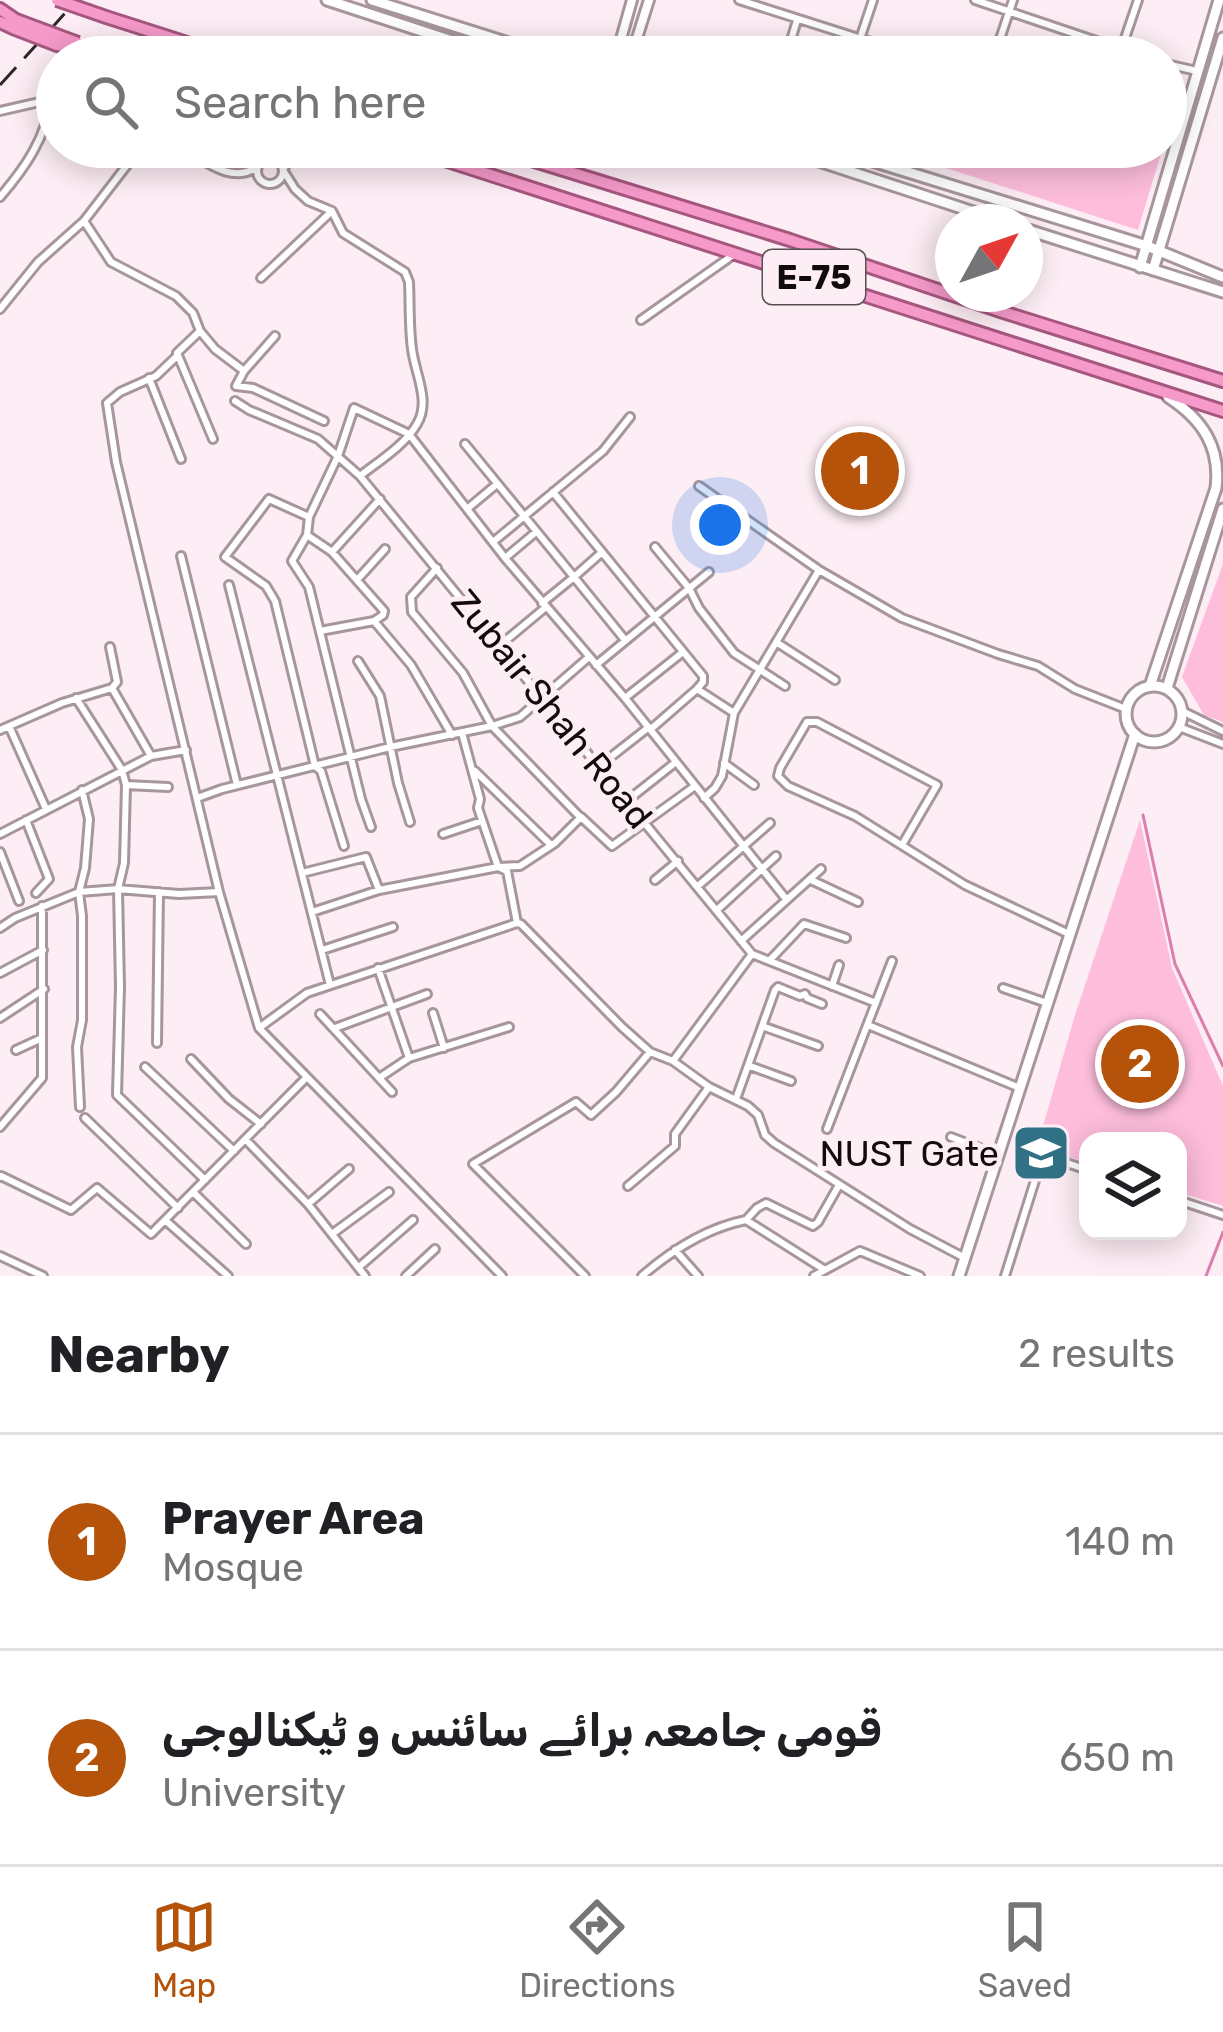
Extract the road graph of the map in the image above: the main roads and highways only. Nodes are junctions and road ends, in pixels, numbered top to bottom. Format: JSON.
{"nodes":[{"id":1,"x":57,"y":0,"type":"edge"},
{"id":2,"x":327,"y":0,"type":"edge"},
{"id":3,"x":372,"y":0,"type":"edge"},
{"id":4,"x":1219,"y":0,"type":"edge"},
{"id":5,"x":0,"y":9,"type":"edge"},
{"id":6,"x":0,"y":22,"type":"edge"},
{"id":7,"x":15,"y":24,"type":"junction"},
{"id":8,"x":53,"y":36,"type":"edge"},
{"id":9,"x":165,"y":36,"type":"edge"},
{"id":10,"x":437,"y":36,"type":"edge"},
{"id":11,"x":486,"y":36,"type":"edge"},
{"id":12,"x":1223,"y":38,"type":"edge"},
{"id":13,"x":1187,"y":97,"type":"edge"},
{"id":14,"x":1187,"y":161,"type":"edge"},
{"id":15,"x":470,"y":168,"type":"edge"},
{"id":16,"x":557,"y":168,"type":"edge"},
{"id":17,"x":840,"y":168,"type":"edge"},
{"id":18,"x":896,"y":168,"type":"edge"},
{"id":19,"x":1165,"y":168,"type":"edge"},
{"id":20,"x":1185,"y":168,"type":"edge"},
{"id":21,"x":949,"y":204,"type":"edge"},
{"id":22,"x":1043,"y":235,"type":"edge"},
{"id":23,"x":1148,"y":245,"type":"junction"},
{"id":24,"x":1161,"y":250,"type":"junction"},
{"id":25,"x":1140,"y":267,"type":"junction"},
{"id":26,"x":1153,"y":271,"type":"junction"},
{"id":27,"x":1223,"y":277,"type":"edge"},
{"id":28,"x":1223,"y":292,"type":"edge"},
{"id":29,"x":1223,"y":382,"type":"edge"},
{"id":30,"x":1159,"y":391,"type":"junction"},
{"id":31,"x":1223,"y":411,"type":"edge"},
{"id":32,"x":1223,"y":509,"type":"edge"},
{"id":33,"x":1150,"y":686,"type":"junction"},
{"id":34,"x":1167,"y":688,"type":"junction"},
{"id":35,"x":1135,"y":734,"type":"junction"},
{"id":36,"x":959,"y":1276,"type":"edge"}],
"edges":[{"from":1,"to":9,"type":"highway","bridge":true},
{"from":2,"to":10,"type":"main road"},
{"from":3,"to":11,"type":"main road"},
{"from":4,"to":13,"type":"main road"},
{"from":5,"to":7,"type":"highway"},
{"from":6,"to":7,"type":"highway"},
{"from":7,"to":8,"type":"highway","bridge":true},
{"from":12,"to":14,"type":"main road"},
{"from":15,"to":30,"type":"highway","number":"E-75"},
{"from":16,"to":29,"type":"highway","number":"E-75"},
{"from":17,"to":21,"type":"main road"},
{"from":18,"to":23,"type":"main road"},
{"from":19,"to":23,"type":"main road"},
{"from":20,"to":24,"type":"main road"},
{"from":22,"to":25,"type":"main road"},
{"from":23,"to":24,"type":"main road"},
{"from":23,"to":25,"type":"main road"},
{"from":24,"to":26,"type":"main road"},
{"from":24,"to":27,"type":"main road"},
{"from":25,"to":26,"type":"main road"},
{"from":26,"to":28,"type":"main road"},
{"from":30,"to":31,"type":"highway","number":"E-75"},
{"from":30,"to":33,"type":"main road"},
{"from":32,"to":34,"type":"main road"},
{"from":33,"to":34,"type":"main road"},
{"from":33,"to":35,"type":"main road"},
{"from":34,"to":35,"type":"main road"},
{"from":35,"to":36,"type":"main road"}]}
